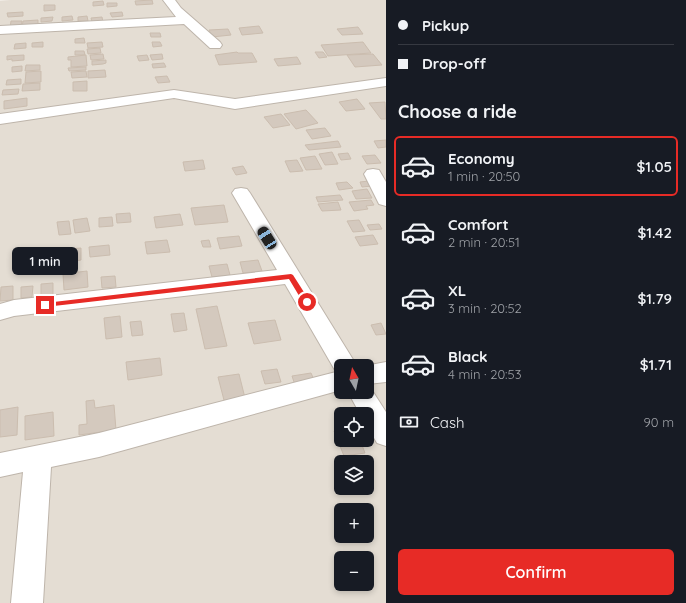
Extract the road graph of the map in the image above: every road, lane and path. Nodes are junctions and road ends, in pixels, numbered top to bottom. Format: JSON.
{"nodes":[{"id":1,"x":169,"y":0,"type":"edge"},
{"id":2,"x":187,"y":20,"type":"junction"},
{"id":3,"x":0,"y":30,"type":"edge"},
{"id":4,"x":215,"y":45,"type":"dead end"},
{"id":5,"x":386,"y":82,"type":"edge"},
{"id":6,"x":0,"y":118,"type":"edge"},
{"id":7,"x":373,"y":174,"type":"dead end"},
{"id":8,"x":240,"y":193,"type":"dead end"},
{"id":9,"x":386,"y":200,"type":"edge"},
{"id":10,"x":291,"y":276,"type":"junction"},
{"id":11,"x":0,"y":312,"type":"edge"},
{"id":12,"x":341,"y":359,"type":"edge"},
{"id":13,"x":386,"y":372,"type":"edge"},
{"id":14,"x":374,"y":374,"type":"edge"},
{"id":15,"x":334,"y":382,"type":"edge"},
{"id":16,"x":365,"y":399,"type":"edge"},
{"id":17,"x":386,"y":435,"type":"edge"},
{"id":18,"x":38,"y":457,"type":"junction"},
{"id":19,"x":0,"y":465,"type":"edge"},
{"id":20,"x":26,"y":603,"type":"edge"}],
"edges":[{"from":1,"to":2,"type":"street"},
{"from":2,"to":3,"type":"street"},
{"from":2,"to":4,"type":"street"},
{"from":5,"to":6,"type":"street"},
{"from":7,"to":9,"type":"street"},
{"from":8,"to":10,"type":"street"},
{"from":10,"to":11,"type":"street"},
{"from":10,"to":12,"type":"street"},
{"from":13,"to":14,"type":"street"},
{"from":15,"to":18,"type":"street"},
{"from":16,"to":17,"type":"street"},
{"from":18,"to":19,"type":"street"},
{"from":18,"to":20,"type":"street"}]}
